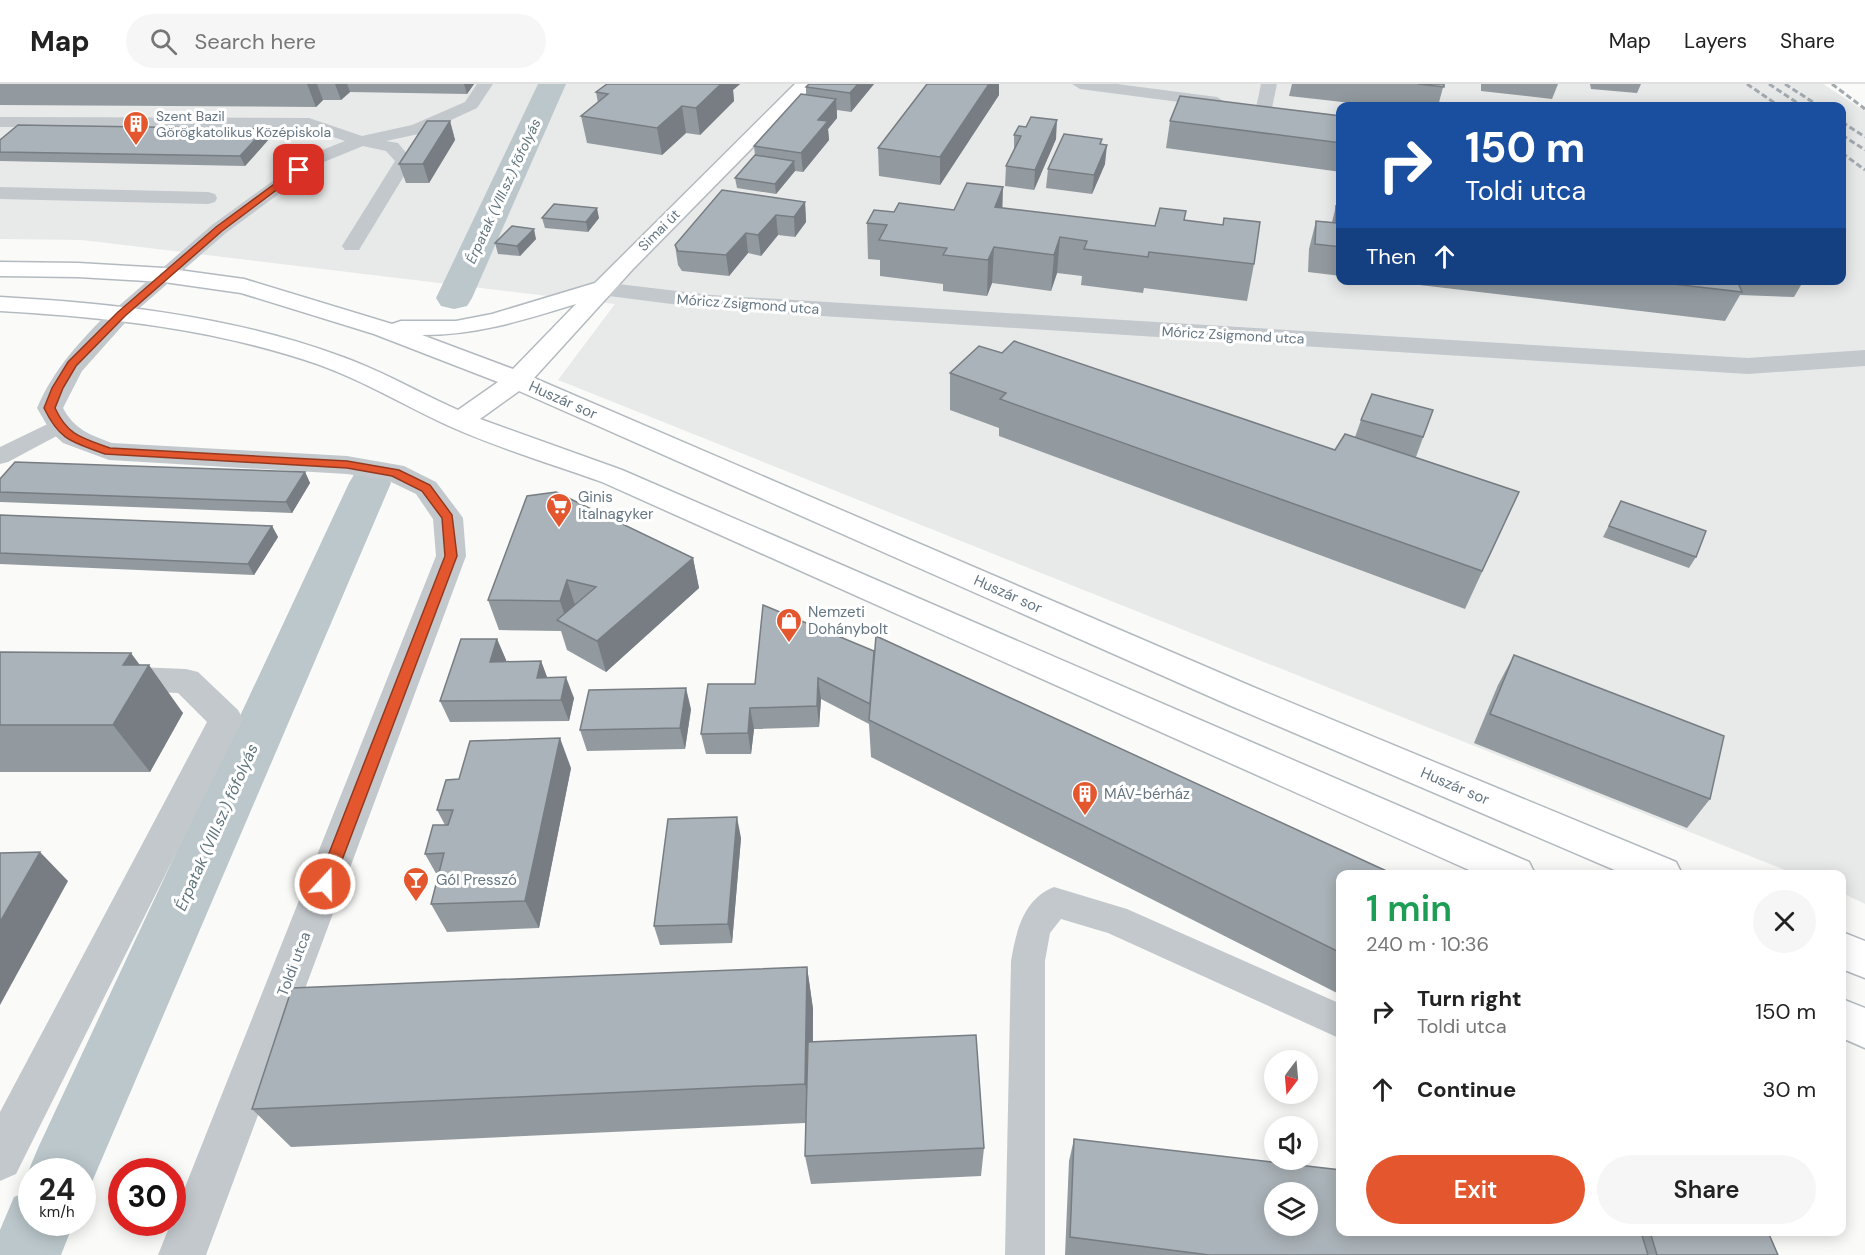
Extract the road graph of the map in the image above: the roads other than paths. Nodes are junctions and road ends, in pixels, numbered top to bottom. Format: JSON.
{"nodes":[{"id":1,"x":485,"y":84,"type":"edge"},
{"id":2,"x":806,"y":84,"type":"edge"},
{"id":3,"x":1080,"y":84,"type":"edge"},
{"id":4,"x":1269,"y":84,"type":"edge"},
{"id":5,"x":1229,"y":103,"type":"edge"},
{"id":6,"x":1286,"y":111,"type":"edge"},
{"id":7,"x":0,"y":122,"type":"edge"},
{"id":8,"x":361,"y":141,"type":"junction"},
{"id":9,"x":0,"y":193,"type":"edge"},
{"id":10,"x":208,"y":198,"type":"dead end"},
{"id":11,"x":352,"y":246,"type":"dead end"},
{"id":12,"x":0,"y":269,"type":"edge"},
{"id":13,"x":164,"y":275,"type":"junction"},
{"id":14,"x":601,"y":289,"type":"junction"},
{"id":15,"x":0,"y":304,"type":"edge"},
{"id":16,"x":121,"y":314,"type":"junction"},
{"id":17,"x":383,"y":328,"type":"junction"},
{"id":18,"x":1864,"y":358,"type":"edge"},
{"id":19,"x":517,"y":380,"type":"junction"},
{"id":20,"x":460,"y":421,"type":"junction"},
{"id":21,"x":58,"y":426,"type":"junction"},
{"id":22,"x":0,"y":457,"type":"edge"},
{"id":23,"x":81,"y":676,"type":"edge"},
{"id":24,"x":1507,"y":870,"type":"edge"},
{"id":25,"x":1654,"y":870,"type":"edge"},
{"id":26,"x":1846,"y":952,"type":"edge"},
{"id":27,"x":1865,"y":960,"type":"edge"},
{"id":28,"x":1336,"y":1020,"type":"edge"},
{"id":29,"x":1846,"y":1020,"type":"edge"},
{"id":30,"x":1865,"y":1028,"type":"edge"},
{"id":31,"x":0,"y":1158,"type":"edge"},
{"id":32,"x":182,"y":1255,"type":"edge"},
{"id":33,"x":1025,"y":1255,"type":"edge"}],
"edges":[{"from":1,"to":8,"type":"lane"},
{"from":2,"to":14,"type":"main road","name":"Simai út"},
{"from":3,"to":5,"type":"lane"},
{"from":4,"to":6,"type":"lane"},
{"from":7,"to":8,"type":"lane"},
{"from":8,"to":11,"type":"lane"},
{"from":8,"to":13,"type":"lane"},
{"from":9,"to":10,"type":"lane"},
{"from":12,"to":13,"type":"main road"},
{"from":13,"to":16,"type":"lane"},
{"from":13,"to":17,"type":"main road"},
{"from":14,"to":17,"type":"main road"},
{"from":14,"to":18,"type":"street","name":"Móricz Zsigmond utca"},
{"from":14,"to":19,"type":"main road","name":"Simai út"},
{"from":15,"to":16,"type":"main road"},
{"from":16,"to":20,"type":"main road"},
{"from":16,"to":21,"type":"street"},
{"from":17,"to":19,"type":"main road"},
{"from":19,"to":20,"type":"main road","name":"Huszár sor"},
{"from":19,"to":25,"type":"main road","name":"Huszár sor"},
{"from":20,"to":24,"type":"main road"},
{"from":21,"to":22,"type":"lane"},
{"from":21,"to":32,"type":"street","name":"Toldi utca"},
{"from":23,"to":31,"type":"street"},
{"from":26,"to":27,"type":"main road"},
{"from":28,"to":33,"type":"lane"},
{"from":29,"to":30,"type":"main road"}]}
